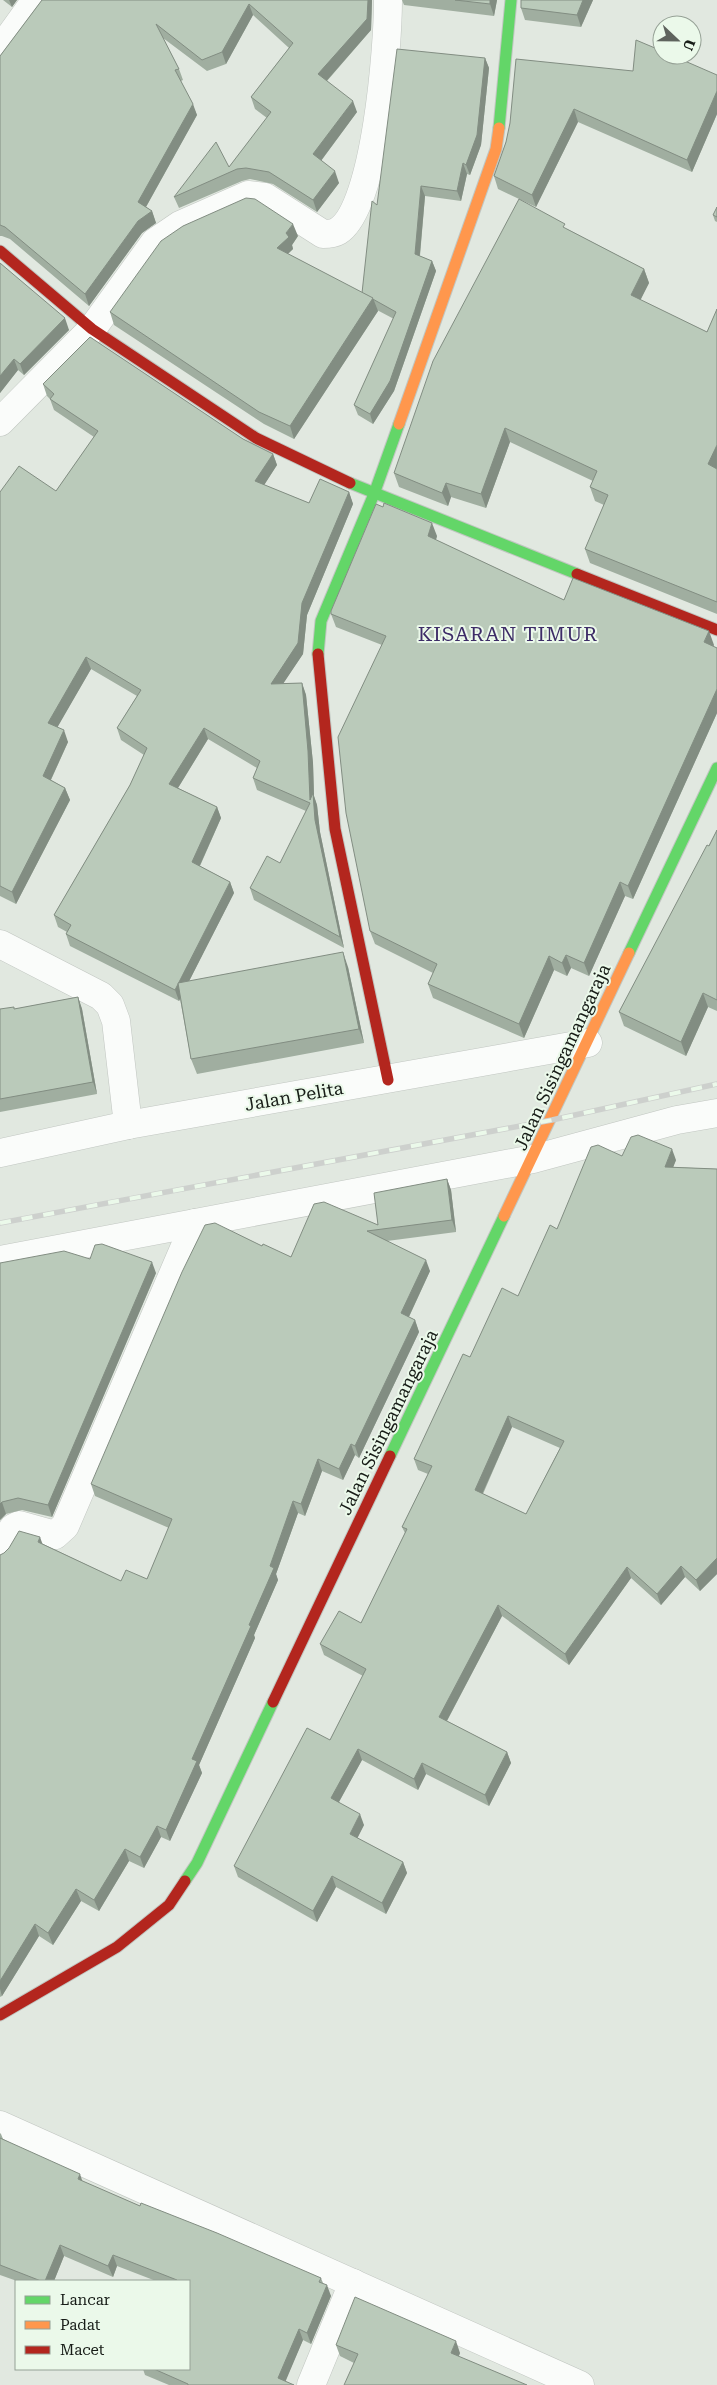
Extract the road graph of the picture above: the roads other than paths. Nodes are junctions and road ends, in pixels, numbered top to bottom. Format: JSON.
{"nodes":[{"id":1,"x":36,"y":0,"type":"edge"},
{"id":2,"x":388,"y":0,"type":"edge"},
{"id":3,"x":511,"y":0,"type":"edge"},
{"id":4,"x":0,"y":50,"type":"edge"},
{"id":5,"x":0,"y":251,"type":"edge"},
{"id":6,"x":92,"y":328,"type":"junction"},
{"id":7,"x":0,"y":422,"type":"edge"},
{"id":8,"x":374,"y":494,"type":"junction"},
{"id":9,"x":717,"y":630,"type":"edge"},
{"id":10,"x":717,"y":768,"type":"edge"},
{"id":11,"x":0,"y":944,"type":"edge"},
{"id":12,"x":588,"y":1043,"type":"junction"},
{"id":13,"x":388,"y":1080,"type":"junction"},
{"id":14,"x":717,"y":1113,"type":"edge"},
{"id":15,"x":128,"y":1125,"type":"junction"},
{"id":16,"x":0,"y":1153,"type":"edge"},
{"id":17,"x":533,"y":1159,"type":"junction"},
{"id":18,"x":195,"y":1223,"type":"junction"},
{"id":19,"x":0,"y":1260,"type":"edge"},
{"id":20,"x":0,"y":1552,"type":"edge"},
{"id":21,"x":0,"y":2015,"type":"edge"},
{"id":22,"x":0,"y":2125,"type":"edge"},
{"id":23,"x":353,"y":2282,"type":"junction"},
{"id":24,"x":311,"y":2385,"type":"edge"},
{"id":25,"x":580,"y":2385,"type":"edge"}],
"edges":[{"from":1,"to":4,"type":"street"},
{"from":2,"to":6,"type":"street"},
{"from":3,"to":8,"type":"street"},
{"from":5,"to":6,"type":"street"},
{"from":6,"to":7,"type":"street"},
{"from":6,"to":8,"type":"street"},
{"from":8,"to":9,"type":"street"},
{"from":8,"to":13,"type":"street"},
{"from":10,"to":12,"type":"street","name":"Jalan Sisingamangaraja"},
{"from":11,"to":15,"type":"street"},
{"from":12,"to":13,"type":"street","name":"Jalan Pelita"},
{"from":12,"to":17,"type":"street","name":"Jalan Sisingamangaraja"},
{"from":13,"to":15,"type":"street","name":"Jalan Pelita"},
{"from":14,"to":17,"type":"street"},
{"from":15,"to":16,"type":"street","name":"Jalan Pelita"},
{"from":17,"to":18,"type":"street"},
{"from":17,"to":21,"type":"street","name":"Jalan Sisingamangaraja"},
{"from":18,"to":19,"type":"street"},
{"from":18,"to":20,"type":"street"},
{"from":22,"to":23,"type":"street"},
{"from":23,"to":24,"type":"street"},
{"from":23,"to":25,"type":"street"}]}
